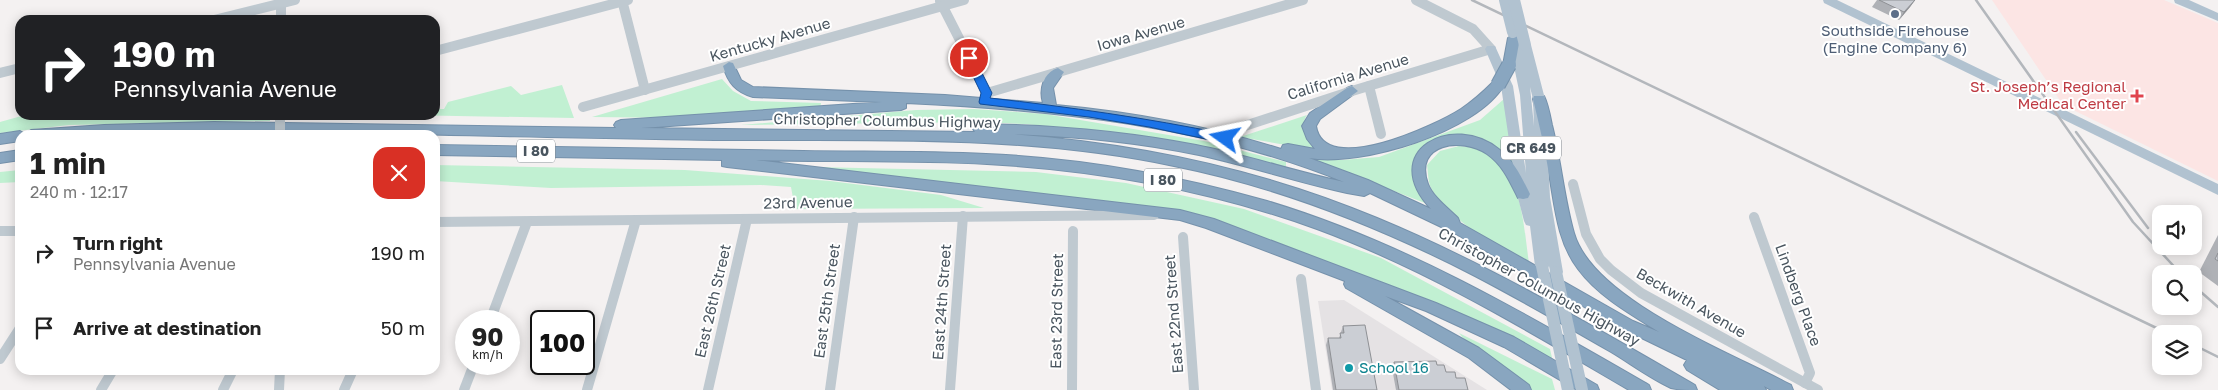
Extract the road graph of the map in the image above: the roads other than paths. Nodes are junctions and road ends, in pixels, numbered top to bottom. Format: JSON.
{"nodes":[{"id":1,"x":295,"y":0,"type":"edge"},
{"id":2,"x":964,"y":0,"type":"edge"},
{"id":3,"x":1303,"y":0,"type":"edge"},
{"id":4,"x":1416,"y":0,"type":"edge"},
{"id":5,"x":1505,"y":0,"type":"edge"},
{"id":6,"x":1514,"y":0,"type":"edge"},
{"id":7,"x":1828,"y":0,"type":"edge"},
{"id":8,"x":2179,"y":0,"type":"edge"},
{"id":9,"x":624,"y":1,"type":"edge"},
{"id":10,"x":281,"y":2,"type":"edge"},
{"id":11,"x":941,"y":3,"type":"edge"},
{"id":12,"x":233,"y":15,"type":"edge"},
{"id":13,"x":281,"y":15,"type":"edge"},
{"id":14,"x":2218,"y":17,"type":"edge"},
{"id":15,"x":1513,"y":35,"type":"junction"},
{"id":16,"x":1491,"y":49,"type":"junction"},
{"id":17,"x":440,"y":50,"type":"edge"},
{"id":18,"x":728,"y":66,"type":"junction"},
{"id":19,"x":15,"y":69,"type":"edge"},
{"id":20,"x":1058,"y":72,"type":"junction"},
{"id":21,"x":0,"y":73,"type":"edge"},
{"id":22,"x":1369,"y":86,"type":"junction"},
{"id":23,"x":645,"y":90,"type":"junction"},
{"id":24,"x":1352,"y":91,"type":"junction"},
{"id":25,"x":985,"y":97,"type":"junction"},
{"id":26,"x":1539,"y":99,"type":"junction"},
{"id":27,"x":964,"y":100,"type":"junction"},
{"id":28,"x":583,"y":107,"type":"dead end"},
{"id":29,"x":1051,"y":108,"type":"junction"},
{"id":30,"x":88,"y":130,"type":"edge"},
{"id":31,"x":540,"y":131,"type":"junction"},
{"id":32,"x":1382,"y":134,"type":"dead end"},
{"id":33,"x":701,"y":135,"type":"junction"},
{"id":34,"x":1214,"y":136,"type":"junction"},
{"id":35,"x":15,"y":137,"type":"edge"},
{"id":36,"x":0,"y":139,"type":"edge"},
{"id":37,"x":1236,"y":141,"type":"junction"},
{"id":38,"x":440,"y":150,"type":"edge"},
{"id":39,"x":637,"y":153,"type":"junction"},
{"id":40,"x":1355,"y":153,"type":"junction"},
{"id":41,"x":15,"y":156,"type":"edge"},
{"id":42,"x":0,"y":158,"type":"edge"},
{"id":43,"x":1573,"y":184,"type":"dead end"},
{"id":44,"x":2218,"y":190,"type":"edge"},
{"id":45,"x":1387,"y":194,"type":"junction"},
{"id":46,"x":1523,"y":194,"type":"junction"},
{"id":47,"x":1180,"y":215,"type":"junction"},
{"id":48,"x":963,"y":216,"type":"junction"},
{"id":49,"x":854,"y":217,"type":"junction"},
{"id":50,"x":1754,"y":217,"type":"dead end"},
{"id":51,"x":747,"y":218,"type":"junction"},
{"id":52,"x":636,"y":220,"type":"junction"},
{"id":53,"x":440,"y":222,"type":"edge"},
{"id":54,"x":527,"y":222,"type":"junction"},
{"id":55,"x":15,"y":230,"type":"edge"},
{"id":56,"x":1460,"y":230,"type":"junction"},
{"id":57,"x":0,"y":231,"type":"edge"},
{"id":58,"x":1073,"y":232,"type":"dead end"},
{"id":59,"x":1183,"y":237,"type":"dead end"},
{"id":60,"x":1302,"y":258,"type":"junction"},
{"id":61,"x":1542,"y":266,"type":"junction"},
{"id":62,"x":1300,"y":279,"type":"dead end"},
{"id":63,"x":494,"y":310,"type":"edge"},
{"id":64,"x":1631,"y":326,"type":"junction"},
{"id":65,"x":15,"y":336,"type":"edge"},
{"id":66,"x":0,"y":359,"type":"edge"},
{"id":67,"x":110,"y":375,"type":"edge"},
{"id":68,"x":230,"y":375,"type":"edge"},
{"id":69,"x":280,"y":375,"type":"edge"},
{"id":70,"x":351,"y":375,"type":"edge"},
{"id":71,"x":470,"y":375,"type":"edge"},
{"id":72,"x":1805,"y":383,"type":"junction"},
{"id":73,"x":101,"y":390,"type":"edge"},
{"id":74,"x":222,"y":390,"type":"edge"},
{"id":75,"x":280,"y":390,"type":"edge"},
{"id":76,"x":344,"y":390,"type":"edge"},
{"id":77,"x":464,"y":390,"type":"edge"},
{"id":78,"x":587,"y":390,"type":"edge"},
{"id":79,"x":708,"y":390,"type":"edge"},
{"id":80,"x":830,"y":390,"type":"edge"},
{"id":81,"x":950,"y":390,"type":"edge"},
{"id":82,"x":1072,"y":390,"type":"edge"},
{"id":83,"x":1194,"y":390,"type":"edge"},
{"id":84,"x":1316,"y":390,"type":"edge"},
{"id":85,"x":1523,"y":390,"type":"edge"},
{"id":86,"x":1568,"y":390,"type":"edge"},
{"id":87,"x":1582,"y":390,"type":"edge"},
{"id":88,"x":1591,"y":390,"type":"edge"},
{"id":89,"x":1643,"y":390,"type":"edge"},
{"id":90,"x":1689,"y":390,"type":"edge"},
{"id":91,"x":1734,"y":390,"type":"edge"},
{"id":92,"x":1758,"y":390,"type":"edge"},
{"id":93,"x":1785,"y":390,"type":"edge"},
{"id":94,"x":1818,"y":390,"type":"edge"}],
"edges":[{"from":1,"to":10,"type":"street"},
{"from":2,"to":11,"type":"street","name":"Kentucky Avenue"},
{"from":3,"to":20,"type":"street","name":"Iowa Avenue"},
{"from":4,"to":16,"type":"street"},
{"from":5,"to":15,"type":"main road","number":"CR 649","bridge":true},
{"from":6,"to":26,"type":"main road","number":"CR 649","bridge":true},
{"from":7,"to":44,"type":"main road"},
{"from":8,"to":14,"type":"main road"},
{"from":9,"to":17,"type":"street"},
{"from":9,"to":23,"type":"street"},
{"from":10,"to":12,"type":"street"},
{"from":10,"to":13,"type":"street"},
{"from":11,"to":18,"type":"street","name":"Kentucky Avenue"},
{"from":11,"to":25,"type":"street"},
{"from":15,"to":40,"type":"highway","bridge":true},
{"from":15,"to":61,"type":"main road","number":"CR 649"},
{"from":16,"to":22,"type":"street","name":"California Avenue"},
{"from":16,"to":46,"type":"main road"},
{"from":18,"to":23,"type":"street","name":"Kentucky Avenue"},
{"from":18,"to":27,"type":"highway"},
{"from":19,"to":21,"type":"street"},
{"from":20,"to":25,"type":"street","name":"Iowa Avenue"},
{"from":20,"to":29,"type":"highway"},
{"from":22,"to":24,"type":"street","name":"California Avenue"},
{"from":22,"to":32,"type":"street"},
{"from":23,"to":28,"type":"street","name":"Kentucky Avenue"},
{"from":24,"to":34,"type":"street","name":"California Avenue"},
{"from":24,"to":40,"type":"highway"},
{"from":25,"to":27,"type":"highway"},
{"from":25,"to":29,"type":"highway"},
{"from":26,"to":87,"type":"main road","number":"CR 649","bridge":true},
{"from":26,"to":93,"type":"highway"},
{"from":27,"to":31,"type":"highway"},
{"from":29,"to":34,"type":"highway"},
{"from":30,"to":31,"type":"highway","name":"Christopher Columbus Highway","number":"I 80"},
{"from":31,"to":33,"type":"highway","name":"Christopher Columbus Highway","number":"I 80"},
{"from":33,"to":45,"type":"highway"},
{"from":33,"to":90,"type":"highway","name":"Christopher Columbus Highway","number":"I 80"},
{"from":34,"to":37,"type":"highway"},
{"from":35,"to":36,"type":"highway"},
{"from":37,"to":40,"type":"highway"},
{"from":37,"to":45,"type":"highway"},
{"from":38,"to":39,"type":"highway","number":"I 80"},
{"from":39,"to":47,"type":"highway"},
{"from":39,"to":89,"type":"highway","number":"I 80"},
{"from":41,"to":42,"type":"highway"},
{"from":43,"to":72,"type":"street","name":"Beckwith Avenue"},
{"from":45,"to":56,"type":"highway"},
{"from":46,"to":56,"type":"highway"},
{"from":46,"to":61,"type":"main road"},
{"from":47,"to":48,"type":"street","name":"23rd Avenue"},
{"from":47,"to":60,"type":"highway"},
{"from":48,"to":49,"type":"street","name":"23rd Avenue"},
{"from":48,"to":81,"type":"street","name":"East 24th Street"},
{"from":49,"to":51,"type":"street","name":"23rd Avenue"},
{"from":49,"to":80,"type":"street","name":"East 25th Street"},
{"from":50,"to":72,"type":"street","name":"Lindberg Place"},
{"from":51,"to":52,"type":"street","name":"23rd Avenue"},
{"from":51,"to":79,"type":"street","name":"East 26th Street"},
{"from":52,"to":54,"type":"street","name":"23rd Avenue"},
{"from":52,"to":78,"type":"street"},
{"from":53,"to":54,"type":"street","name":"23rd Avenue"},
{"from":54,"to":63,"type":"street"},
{"from":55,"to":57,"type":"street"},
{"from":56,"to":64,"type":"highway"},
{"from":58,"to":82,"type":"street","name":"East 23rd Street"},
{"from":59,"to":83,"type":"street","name":"East 22nd Street"},
{"from":60,"to":85,"type":"highway"},
{"from":60,"to":88,"type":"highway"},
{"from":61,"to":86,"type":"main road","number":"CR 649","bridge":true},
{"from":62,"to":84,"type":"street"},
{"from":64,"to":91,"type":"highway"},
{"from":64,"to":92,"type":"highway"},
{"from":65,"to":66,"type":"street"},
{"from":67,"to":73,"type":"street"},
{"from":68,"to":74,"type":"street"},
{"from":69,"to":75,"type":"street"},
{"from":70,"to":76,"type":"street"},
{"from":71,"to":77,"type":"street"},
{"from":72,"to":94,"type":"street","name":"Beckwith Avenue"}]}
